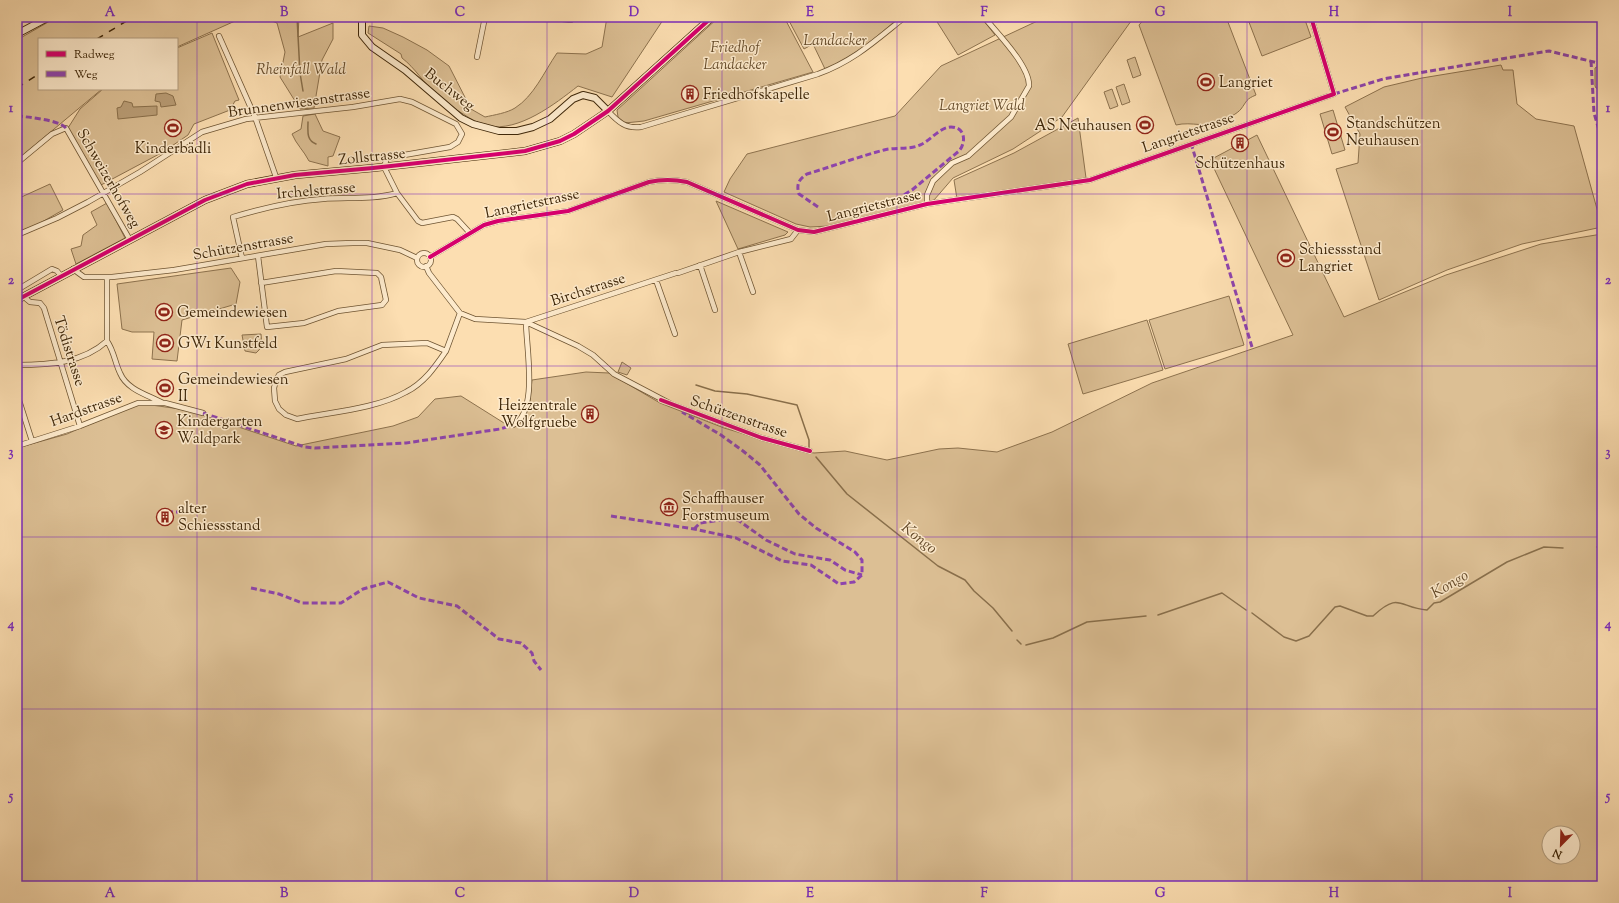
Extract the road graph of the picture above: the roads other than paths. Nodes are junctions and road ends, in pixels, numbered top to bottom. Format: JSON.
{"nodes":[{"id":1,"x":49,"y":17,"type":"edge"},
{"id":2,"x":362,"y":17,"type":"edge"},
{"id":3,"x":485,"y":17,"type":"edge"},
{"id":4,"x":544,"y":17,"type":"edge"},
{"id":5,"x":572,"y":17,"type":"edge"},
{"id":6,"x":712,"y":17,"type":"edge"},
{"id":7,"x":905,"y":17,"type":"edge"},
{"id":8,"x":984,"y":17,"type":"edge"},
{"id":9,"x":1311,"y":17,"type":"edge"},
{"id":10,"x":17,"y":34,"type":"edge"},
{"id":11,"x":219,"y":36,"type":"dead end"},
{"id":12,"x":477,"y":57,"type":"dead end"},
{"id":13,"x":608,"y":111,"type":"junction"},
{"id":14,"x":255,"y":117,"type":"junction"},
{"id":15,"x":17,"y":163,"type":"edge"},
{"id":16,"x":384,"y":167,"type":"junction"},
{"id":17,"x":276,"y":177,"type":"junction"},
{"id":18,"x":104,"y":193,"type":"junction"},
{"id":19,"x":396,"y":193,"type":"junction"},
{"id":20,"x":927,"y":204,"type":"junction"},
{"id":21,"x":798,"y":230,"type":"junction"},
{"id":22,"x":469,"y":232,"type":"junction"},
{"id":23,"x":17,"y":235,"type":"edge"},
{"id":24,"x":130,"y":240,"type":"junction"},
{"id":25,"x":739,"y":252,"type":"junction"},
{"id":26,"x":258,"y":256,"type":"junction"},
{"id":27,"x":430,"y":257,"type":"junction"},
{"id":28,"x":242,"y":258,"type":"junction"},
{"id":29,"x":417,"y":258,"type":"junction"},
{"id":30,"x":700,"y":265,"type":"junction"},
{"id":31,"x":426,"y":266,"type":"junction"},
{"id":32,"x":73,"y":270,"type":"junction"},
{"id":33,"x":61,"y":276,"type":"junction"},
{"id":34,"x":107,"y":277,"type":"junction"},
{"id":35,"x":656,"y":280,"type":"junction"},
{"id":36,"x":262,"y":283,"type":"junction"},
{"id":37,"x":17,"y":290,"type":"edge"},
{"id":38,"x":753,"y":292,"type":"dead end"},
{"id":39,"x":24,"y":297,"type":"junction"},
{"id":40,"x":17,"y":300,"type":"edge"},
{"id":41,"x":715,"y":310,"type":"dead end"},
{"id":42,"x":460,"y":313,"type":"junction"},
{"id":43,"x":526,"y":322,"type":"junction"},
{"id":44,"x":675,"y":334,"type":"dead end"},
{"id":45,"x":107,"y":341,"type":"junction"},
{"id":46,"x":446,"y":351,"type":"junction"},
{"id":47,"x":61,"y":362,"type":"junction"},
{"id":48,"x":17,"y":365,"type":"edge"},
{"id":49,"x":17,"y":394,"type":"edge"},
{"id":50,"x":165,"y":403,"type":"junction"},
{"id":51,"x":204,"y":413,"type":"dead end"},
{"id":52,"x":80,"y":426,"type":"junction"},
{"id":53,"x":513,"y":426,"type":"dead end"},
{"id":54,"x":32,"y":441,"type":"junction"},
{"id":55,"x":17,"y":446,"type":"edge"},
{"id":56,"x":810,"y":451,"type":"dead end"}],
"edges":[{"from":1,"to":10,"type":"street"},
{"from":2,"to":13,"type":"street","name":"Buchweg"},
{"from":3,"to":12,"type":"street"},
{"from":4,"to":5,"type":"street"},
{"from":6,"to":13,"type":"main road","name":"Zollstrasse"},
{"from":7,"to":13,"type":"street"},
{"from":8,"to":20,"type":"street"},
{"from":9,"to":20,"type":"street","name":"Langrietstrasse"},
{"from":11,"to":14,"type":"street"},
{"from":13,"to":16,"type":"main road","name":"Zollstrasse"},
{"from":14,"to":16,"type":"street","name":"Brunnenwiesenstrasse"},
{"from":14,"to":17,"type":"street"},
{"from":14,"to":18,"type":"street","name":"Brunnenwiesenstrasse"},
{"from":15,"to":18,"type":"street","name":"Schweizerhofweg"},
{"from":16,"to":17,"type":"main road","name":"Zollstrasse"},
{"from":16,"to":19,"type":"street"},
{"from":17,"to":24,"type":"main road","name":"Zollstrasse"},
{"from":18,"to":23,"type":"street","name":"Brunnenwiesenstrasse"},
{"from":18,"to":24,"type":"street","name":"Schweizerhofweg"},
{"from":19,"to":22,"type":"street"},
{"from":19,"to":28,"type":"street","name":"Irchelstrasse"},
{"from":20,"to":21,"type":"street","name":"Langrietstrasse"},
{"from":21,"to":22,"type":"street","name":"Langrietstrasse"},
{"from":21,"to":25,"type":"street","name":"Birchstrasse"},
{"from":22,"to":27,"type":"street","name":"Langrietstrasse"},
{"from":24,"to":32,"type":"main road","name":"Zollstrasse"},
{"from":25,"to":30,"type":"street","name":"Birchstrasse"},
{"from":25,"to":38,"type":"street"},
{"from":26,"to":28,"type":"street","name":"Schützenstrasse"},
{"from":26,"to":29,"type":"street","name":"Schützenstrasse"},
{"from":26,"to":36,"type":"street"},
{"from":27,"to":29,"type":"street"},
{"from":27,"to":31,"type":"street"},
{"from":28,"to":34,"type":"street","name":"Schützenstrasse"},
{"from":29,"to":31,"type":"street"},
{"from":30,"to":35,"type":"street","name":"Birchstrasse"},
{"from":30,"to":41,"type":"street"},
{"from":31,"to":42,"type":"street"},
{"from":32,"to":33,"type":"main road","name":"Zollstrasse"},
{"from":32,"to":34,"type":"street","name":"Schützenstrasse"},
{"from":33,"to":37,"type":"street"},
{"from":33,"to":39,"type":"main road","name":"Zollstrasse"},
{"from":34,"to":45,"type":"street"},
{"from":35,"to":43,"type":"street","name":"Birchstrasse"},
{"from":35,"to":44,"type":"street"},
{"from":36,"to":36,"type":"street"},
{"from":39,"to":40,"type":"main road","name":"Zollstrasse"},
{"from":39,"to":47,"type":"street","name":"Tödistrasse"},
{"from":42,"to":43,"type":"street","name":"Schützenstrasse"},
{"from":42,"to":46,"type":"street"},
{"from":43,"to":53,"type":"street"},
{"from":43,"to":56,"type":"street","name":"Schützenstrasse"},
{"from":45,"to":47,"type":"street"},
{"from":45,"to":50,"type":"street","name":"Hardstrasse"},
{"from":46,"to":46,"type":"street"},
{"from":47,"to":48,"type":"street"},
{"from":47,"to":52,"type":"street","name":"Tödistrasse"},
{"from":49,"to":54,"type":"street"},
{"from":50,"to":51,"type":"street","name":"Hardstrasse"},
{"from":50,"to":52,"type":"street","name":"Hardstrasse"},
{"from":52,"to":54,"type":"street","name":"Hardstrasse"},
{"from":54,"to":55,"type":"street","name":"Hardstrasse"}]}
